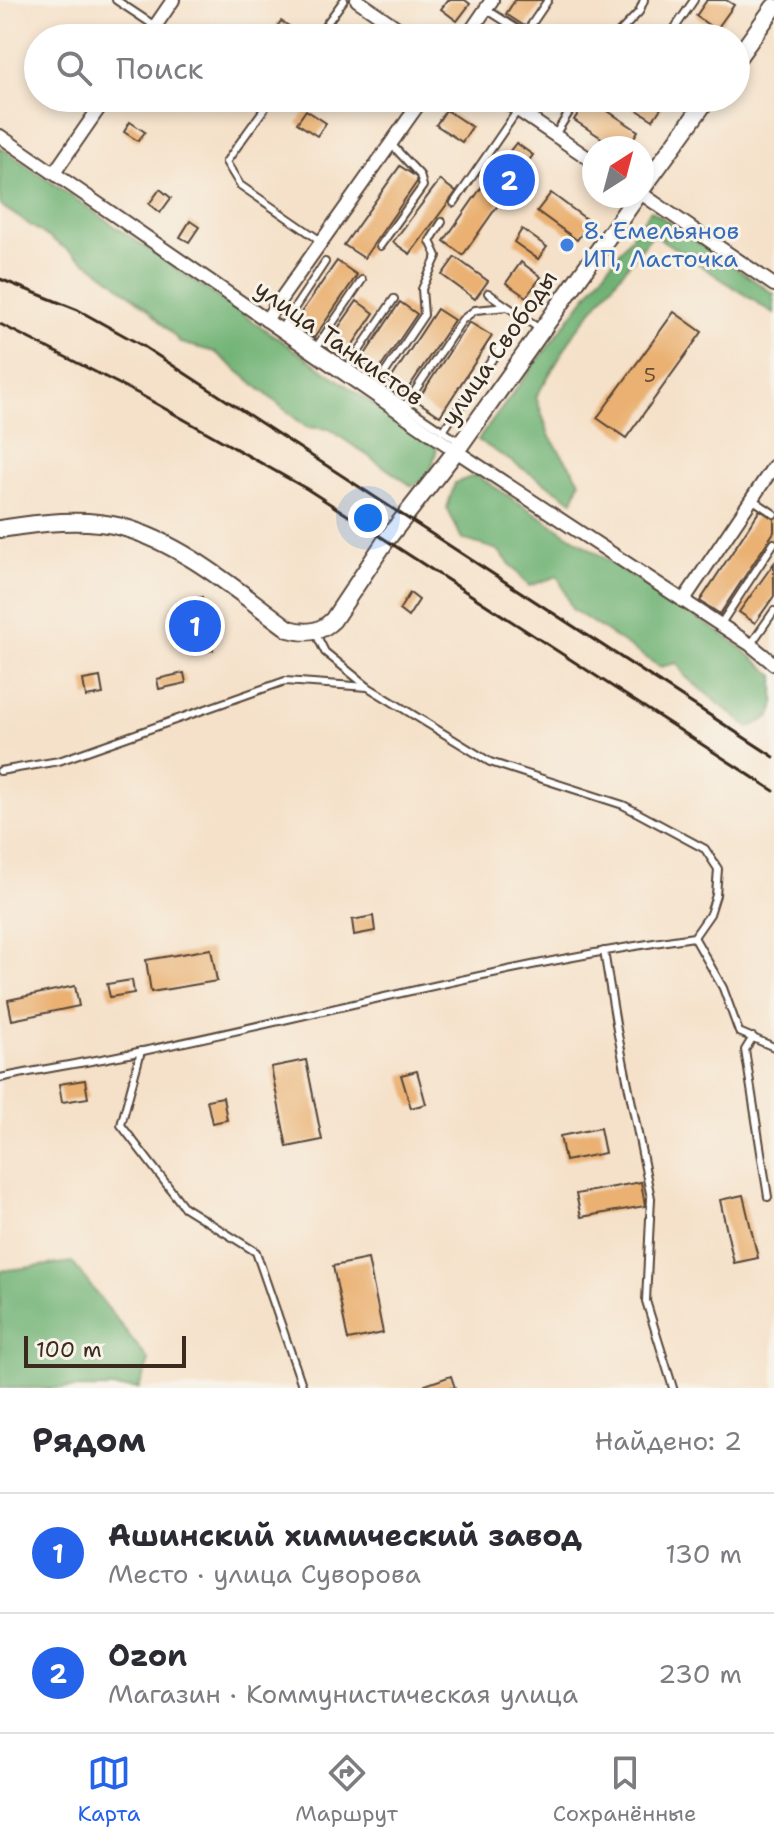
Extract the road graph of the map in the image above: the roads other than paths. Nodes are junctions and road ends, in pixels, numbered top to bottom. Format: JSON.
{"nodes":[{"id":1,"x":116,"y":0,"type":"edge"},
{"id":2,"x":173,"y":0,"type":"edge"},
{"id":3,"x":344,"y":0,"type":"edge"},
{"id":4,"x":357,"y":0,"type":"edge"},
{"id":5,"x":548,"y":0,"type":"edge"},
{"id":6,"x":644,"y":0,"type":"edge"},
{"id":7,"x":694,"y":0,"type":"edge"},
{"id":8,"x":489,"y":4,"type":"edge"},
{"id":9,"x":774,"y":7,"type":"edge"},
{"id":10,"x":152,"y":24,"type":"edge"},
{"id":11,"x":156,"y":24,"type":"edge"},
{"id":12,"x":326,"y":24,"type":"edge"},
{"id":13,"x":392,"y":24,"type":"edge"},
{"id":14,"x":475,"y":24,"type":"edge"},
{"id":15,"x":513,"y":24,"type":"edge"},
{"id":16,"x":532,"y":24,"type":"edge"},
{"id":17,"x":627,"y":24,"type":"edge"},
{"id":18,"x":678,"y":24,"type":"edge"},
{"id":19,"x":750,"y":40,"type":"edge"},
{"id":20,"x":96,"y":112,"type":"edge"},
{"id":21,"x":262,"y":112,"type":"edge"},
{"id":22,"x":413,"y":112,"type":"edge"},
{"id":23,"x":517,"y":112,"type":"edge"},
{"id":24,"x":521,"y":112,"type":"edge"},
{"id":25,"x":569,"y":112,"type":"edge"},
{"id":26,"x":698,"y":112,"type":"edge"},
{"id":27,"x":555,"y":135,"type":"junction"},
{"id":28,"x":0,"y":136,"type":"edge"},
{"id":29,"x":391,"y":144,"type":"junction"},
{"id":30,"x":582,"y":154,"type":"edge"},
{"id":31,"x":54,"y":173,"type":"junction"},
{"id":32,"x":654,"y":173,"type":"edge"},
{"id":33,"x":454,"y":203,"type":"dead end"},
{"id":34,"x":654,"y":203,"type":"edge"},
{"id":35,"x":629,"y":208,"type":"edge"},
{"id":36,"x":442,"y":222,"type":"dead end"},
{"id":37,"x":321,"y":241,"type":"junction"},
{"id":38,"x":380,"y":246,"type":"dead end"},
{"id":39,"x":325,"y":262,"type":"dead end"},
{"id":40,"x":362,"y":280,"type":"dead end"},
{"id":41,"x":774,"y":285,"type":"edge"},
{"id":42,"x":488,"y":293,"type":"dead end"},
{"id":43,"x":394,"y":299,"type":"dead end"},
{"id":44,"x":507,"y":307,"type":"junction"},
{"id":45,"x":266,"y":320,"type":"junction"},
{"id":46,"x":541,"y":330,"type":"junction"},
{"id":47,"x":502,"y":345,"type":"dead end"},
{"id":48,"x":317,"y":346,"type":"junction"},
{"id":49,"x":348,"y":367,"type":"junction"},
{"id":50,"x":376,"y":386,"type":"junction"},
{"id":51,"x":405,"y":406,"type":"junction"},
{"id":52,"x":443,"y":431,"type":"junction"},
{"id":53,"x":459,"y":447,"type":"junction"},
{"id":54,"x":774,"y":466,"type":"edge"},
{"id":55,"x":752,"y":499,"type":"junction"},
{"id":56,"x":774,"y":514,"type":"edge"},
{"id":57,"x":0,"y":529,"type":"edge"},
{"id":58,"x":774,"y":543,"type":"edge"},
{"id":59,"x":683,"y":601,"type":"junction"},
{"id":60,"x":774,"y":611,"type":"edge"},
{"id":61,"x":720,"y":625,"type":"junction"},
{"id":62,"x":315,"y":631,"type":"junction"},
{"id":63,"x":751,"y":645,"type":"junction"},
{"id":64,"x":774,"y":664,"type":"edge"},
{"id":65,"x":368,"y":687,"type":"junction"},
{"id":66,"x":0,"y":771,"type":"edge"},
{"id":67,"x":694,"y":937,"type":"junction"},
{"id":68,"x":604,"y":951,"type":"junction"},
{"id":69,"x":753,"y":1037,"type":"junction"},
{"id":70,"x":774,"y":1047,"type":"edge"},
{"id":71,"x":141,"y":1051,"type":"junction"},
{"id":72,"x":0,"y":1078,"type":"edge"},
{"id":73,"x":768,"y":1197,"type":"dead end"},
{"id":74,"x":303,"y":1388,"type":"edge"},
{"id":75,"x":673,"y":1388,"type":"edge"}],
"edges":[{"from":1,"to":10,"type":"lane"},
{"from":2,"to":11,"type":"street"},
{"from":3,"to":12,"type":"lane"},
{"from":4,"to":13,"type":"street"},
{"from":5,"to":16,"type":"lane"},
{"from":6,"to":17,"type":"lane"},
{"from":7,"to":18,"type":"lane"},
{"from":8,"to":14,"type":"street"},
{"from":8,"to":15,"type":"lane"},
{"from":9,"to":19,"type":"street"},
{"from":20,"to":31,"type":"street"},
{"from":21,"to":37,"type":"lane"},
{"from":22,"to":29,"type":"street"},
{"from":23,"to":33,"type":"lane"},
{"from":24,"to":27,"type":"street"},
{"from":25,"to":27,"type":"lane"},
{"from":26,"to":32,"type":"street","name":"улица Свободы"},
{"from":27,"to":30,"type":"street"},
{"from":28,"to":31,"type":"street","name":"улица Танкистов"},
{"from":29,"to":37,"type":"street"},
{"from":29,"to":38,"type":"lane"},
{"from":31,"to":45,"type":"street","name":"улица Танкистов"},
{"from":34,"to":41,"type":"street"},
{"from":35,"to":46,"type":"street","name":"улица Свободы"},
{"from":36,"to":50,"type":"lane"},
{"from":37,"to":45,"type":"street"},
{"from":39,"to":48,"type":"lane"},
{"from":40,"to":48,"type":"lane"},
{"from":42,"to":44,"type":"lane"},
{"from":43,"to":49,"type":"lane"},
{"from":44,"to":46,"type":"lane"},
{"from":44,"to":51,"type":"lane"},
{"from":45,"to":53,"type":"street","name":"улица Танкистов"},
{"from":46,"to":53,"type":"street","name":"улица Свободы"},
{"from":47,"to":52,"type":"lane"},
{"from":48,"to":49,"type":"lane"},
{"from":49,"to":50,"type":"lane"},
{"from":50,"to":51,"type":"lane"},
{"from":51,"to":52,"type":"lane"},
{"from":52,"to":53,"type":"lane"},
{"from":53,"to":59,"type":"street","name":"улица Танкистов"},
{"from":53,"to":62,"type":"street","name":"улица Свободы"},
{"from":54,"to":55,"type":"street"},
{"from":55,"to":56,"type":"lane"},
{"from":55,"to":59,"type":"street"},
{"from":57,"to":62,"type":"street"},
{"from":58,"to":61,"type":"lane"},
{"from":59,"to":61,"type":"street","name":"улица Танкистов"},
{"from":60,"to":63,"type":"lane"},
{"from":61,"to":63,"type":"street","name":"улица Танкистов"},
{"from":62,"to":65,"type":"lane"},
{"from":63,"to":64,"type":"street","name":"улица Танкистов"},
{"from":65,"to":66,"type":"lane"},
{"from":65,"to":67,"type":"lane"},
{"from":67,"to":68,"type":"lane"},
{"from":67,"to":69,"type":"lane"},
{"from":68,"to":71,"type":"lane"},
{"from":68,"to":75,"type":"lane"},
{"from":69,"to":70,"type":"lane"},
{"from":69,"to":73,"type":"lane"},
{"from":71,"to":72,"type":"lane"},
{"from":71,"to":74,"type":"lane"}]}
